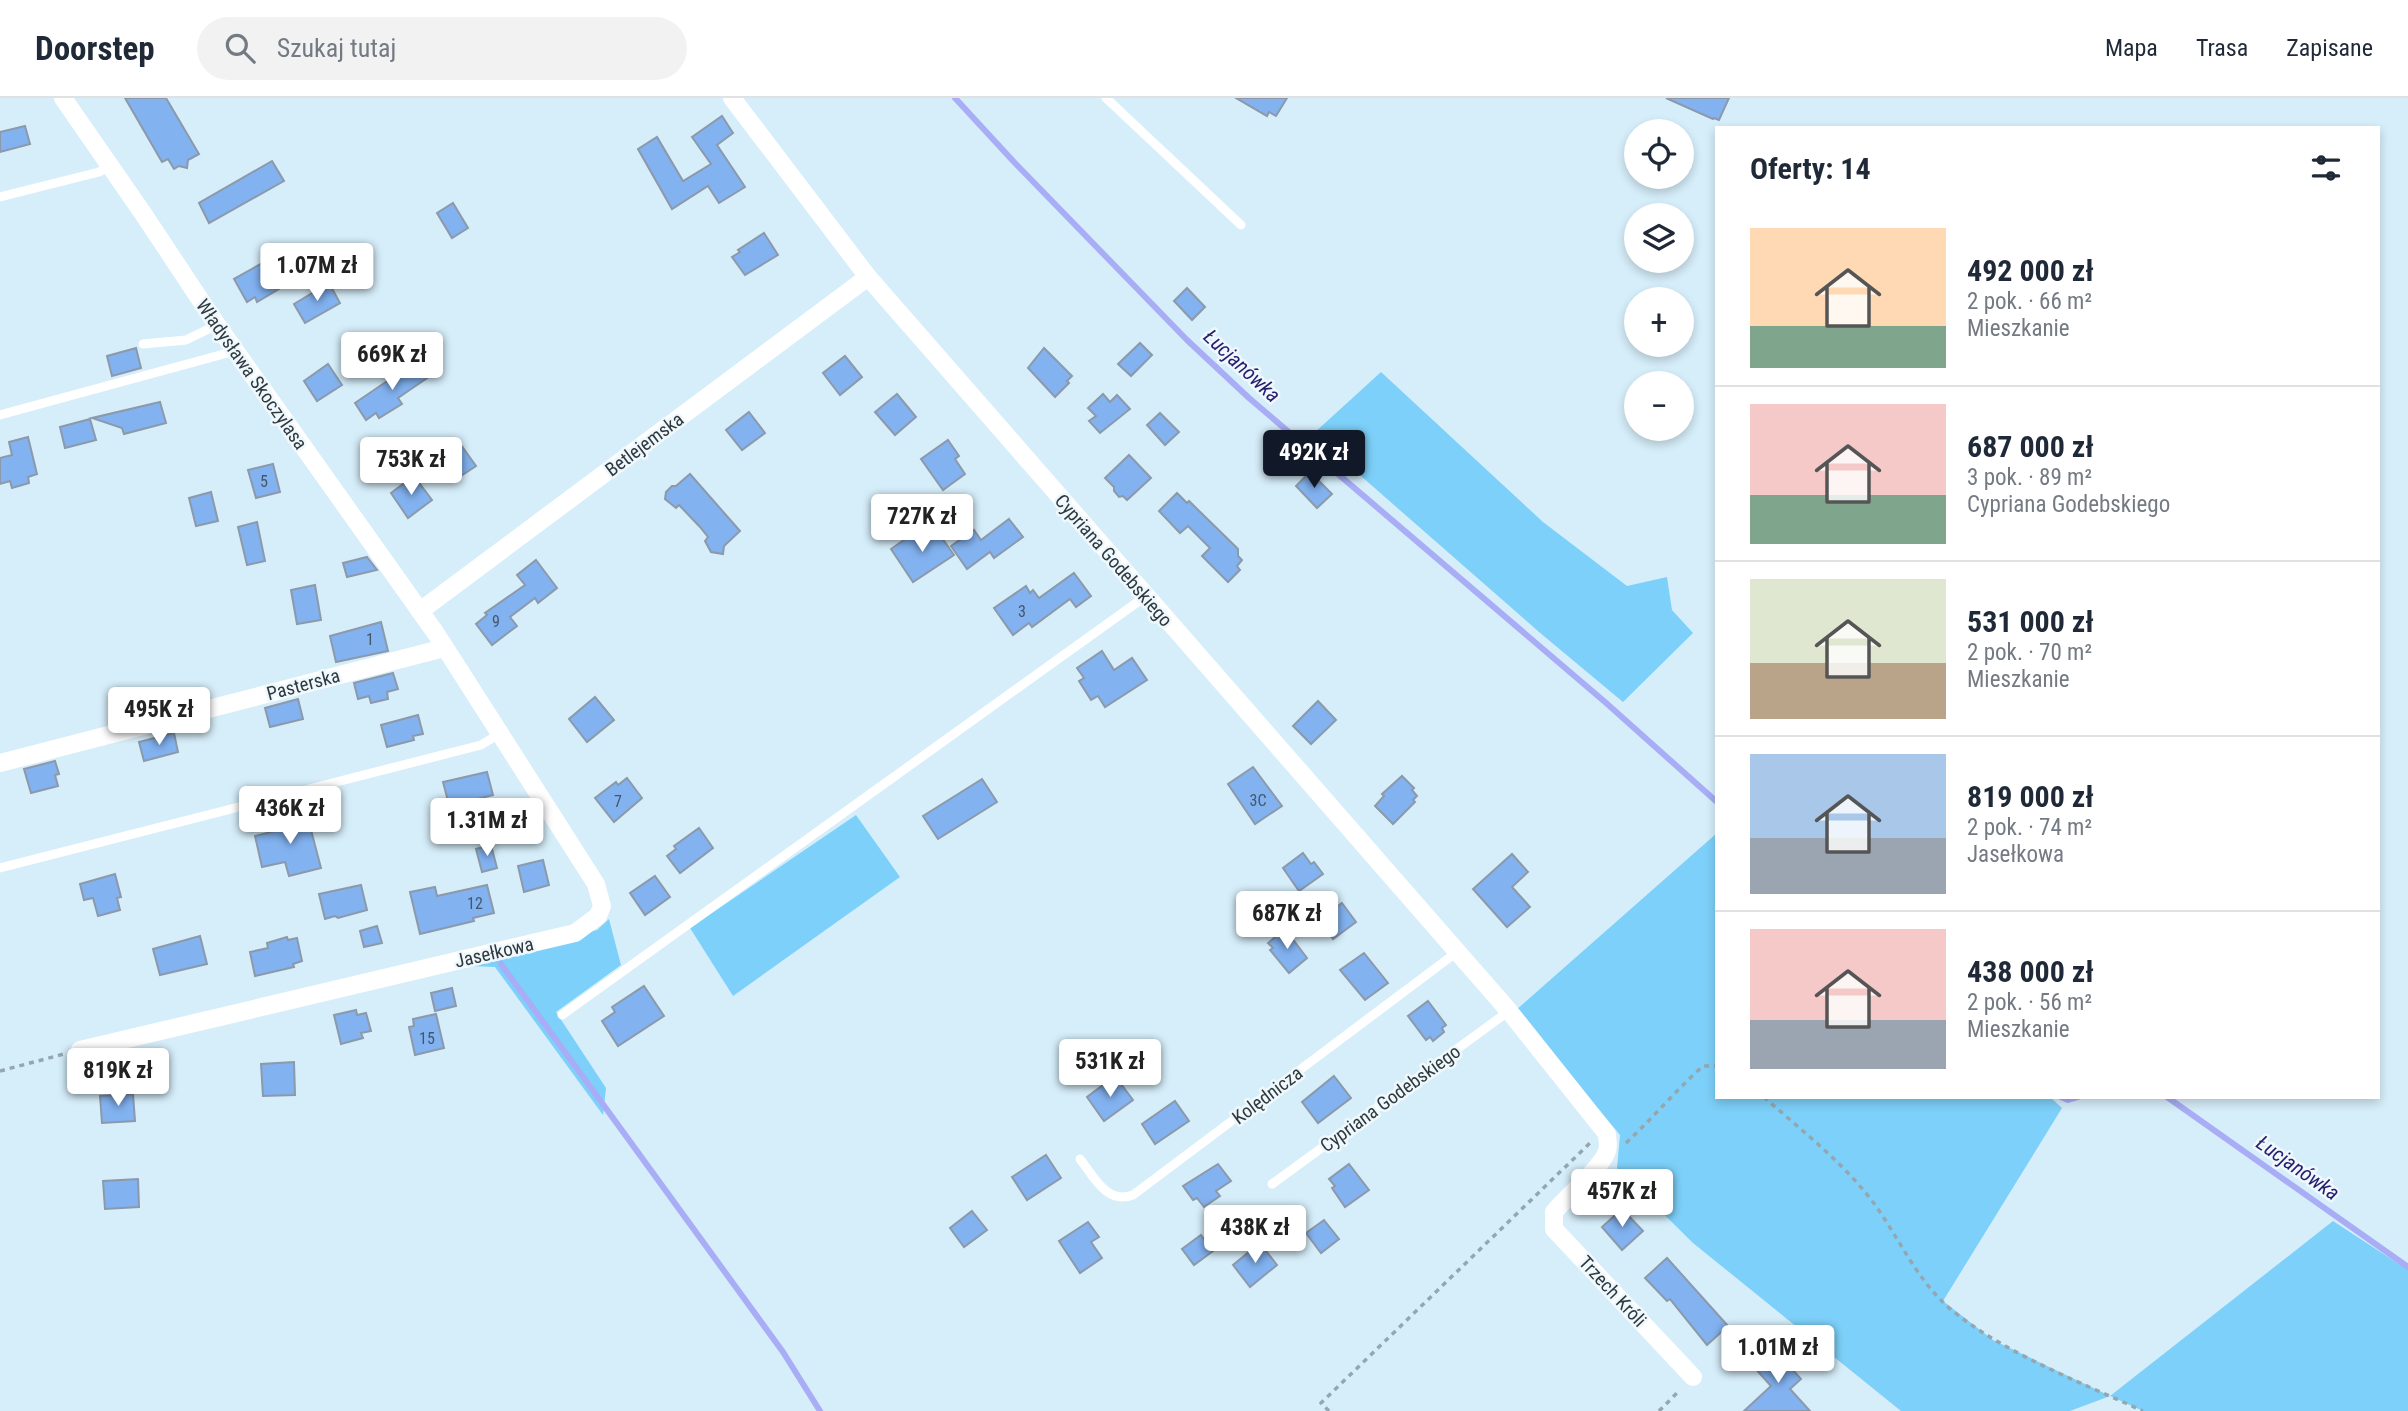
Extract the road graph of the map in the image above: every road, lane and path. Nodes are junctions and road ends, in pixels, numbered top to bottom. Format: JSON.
{"nodes":[{"id":1,"x":62,"y":98,"type":"edge"},
{"id":2,"x":732,"y":98,"type":"edge"},
{"id":3,"x":1106,"y":98,"type":"edge"},
{"id":4,"x":110,"y":166,"type":"junction"},
{"id":5,"x":0,"y":197,"type":"edge"},
{"id":6,"x":1241,"y":225,"type":"dead end"},
{"id":7,"x":868,"y":277,"type":"junction"},
{"id":8,"x":217,"y":325,"type":"junction"},
{"id":9,"x":143,"y":344,"type":"dead end"},
{"id":10,"x":235,"y":350,"type":"junction"},
{"id":11,"x":0,"y":415,"type":"edge"},
{"id":12,"x":1146,"y":596,"type":"junction"},
{"id":13,"x":420,"y":611,"type":"junction"},
{"id":14,"x":444,"y":648,"type":"junction"},
{"id":15,"x":499,"y":734,"type":"junction"},
{"id":16,"x":0,"y":763,"type":"edge"},
{"id":17,"x":0,"y":869,"type":"edge"},
{"id":18,"x":1457,"y":952,"type":"junction"},
{"id":19,"x":1509,"y":1011,"type":"junction"},
{"id":20,"x":562,"y":1015,"type":"dead end"},
{"id":21,"x":80,"y":1050,"type":"joint"},
{"id":22,"x":1715,"y":1066,"type":"edge"},
{"id":23,"x":0,"y":1070,"type":"edge"},
{"id":24,"x":1766,"y":1099,"type":"edge"},
{"id":25,"x":1606,"y":1138,"type":"junction"},
{"id":26,"x":1080,"y":1159,"type":"dead end"},
{"id":27,"x":1272,"y":1184,"type":"dead end"},
{"id":28,"x":1693,"y":1377,"type":"joint"},
{"id":29,"x":1329,"y":1411,"type":"edge"},
{"id":30,"x":1659,"y":1411,"type":"edge"},
{"id":31,"x":2143,"y":1411,"type":"edge"}],
"edges":[{"from":1,"to":4,"type":"street","name":"Władysława Skoczylasa"},
{"from":2,"to":7,"type":"street","name":"Cypriana Godebskiego"},
{"from":3,"to":6,"type":"lane"},
{"from":4,"to":5,"type":"lane"},
{"from":4,"to":8,"type":"street","name":"Władysława Skoczylasa"},
{"from":7,"to":12,"type":"street","name":"Cypriana Godebskiego"},
{"from":7,"to":13,"type":"street","name":"Betlejemska"},
{"from":8,"to":9,"type":"lane"},
{"from":8,"to":10,"type":"street","name":"Władysława Skoczylasa"},
{"from":10,"to":11,"type":"lane"},
{"from":10,"to":13,"type":"street","name":"Władysława Skoczylasa"},
{"from":12,"to":18,"type":"street","name":"Cypriana Godebskiego"},
{"from":12,"to":20,"type":"lane"},
{"from":13,"to":14,"type":"street","name":"Władysława Skoczylasa"},
{"from":14,"to":15,"type":"street","name":"Jasełkowa"},
{"from":14,"to":16,"type":"street","name":"Pasterska"},
{"from":15,"to":17,"type":"lane"},
{"from":15,"to":21,"type":"street","name":"Jasełkowa"},
{"from":18,"to":19,"type":"street","name":"Cypriana Godebskiego"},
{"from":18,"to":26,"type":"lane","name":"Kolędnicza"},
{"from":19,"to":25,"type":"street","name":"Cypriana Godebskiego"},
{"from":19,"to":27,"type":"lane","name":"Cypriana Godebskiego"},
{"from":21,"to":23,"type":"path"},
{"from":22,"to":25,"type":"path"},
{"from":24,"to":31,"type":"path"},
{"from":25,"to":28,"type":"street","name":"Trzech Króli"},
{"from":25,"to":29,"type":"path"},
{"from":28,"to":30,"type":"path"}]}
